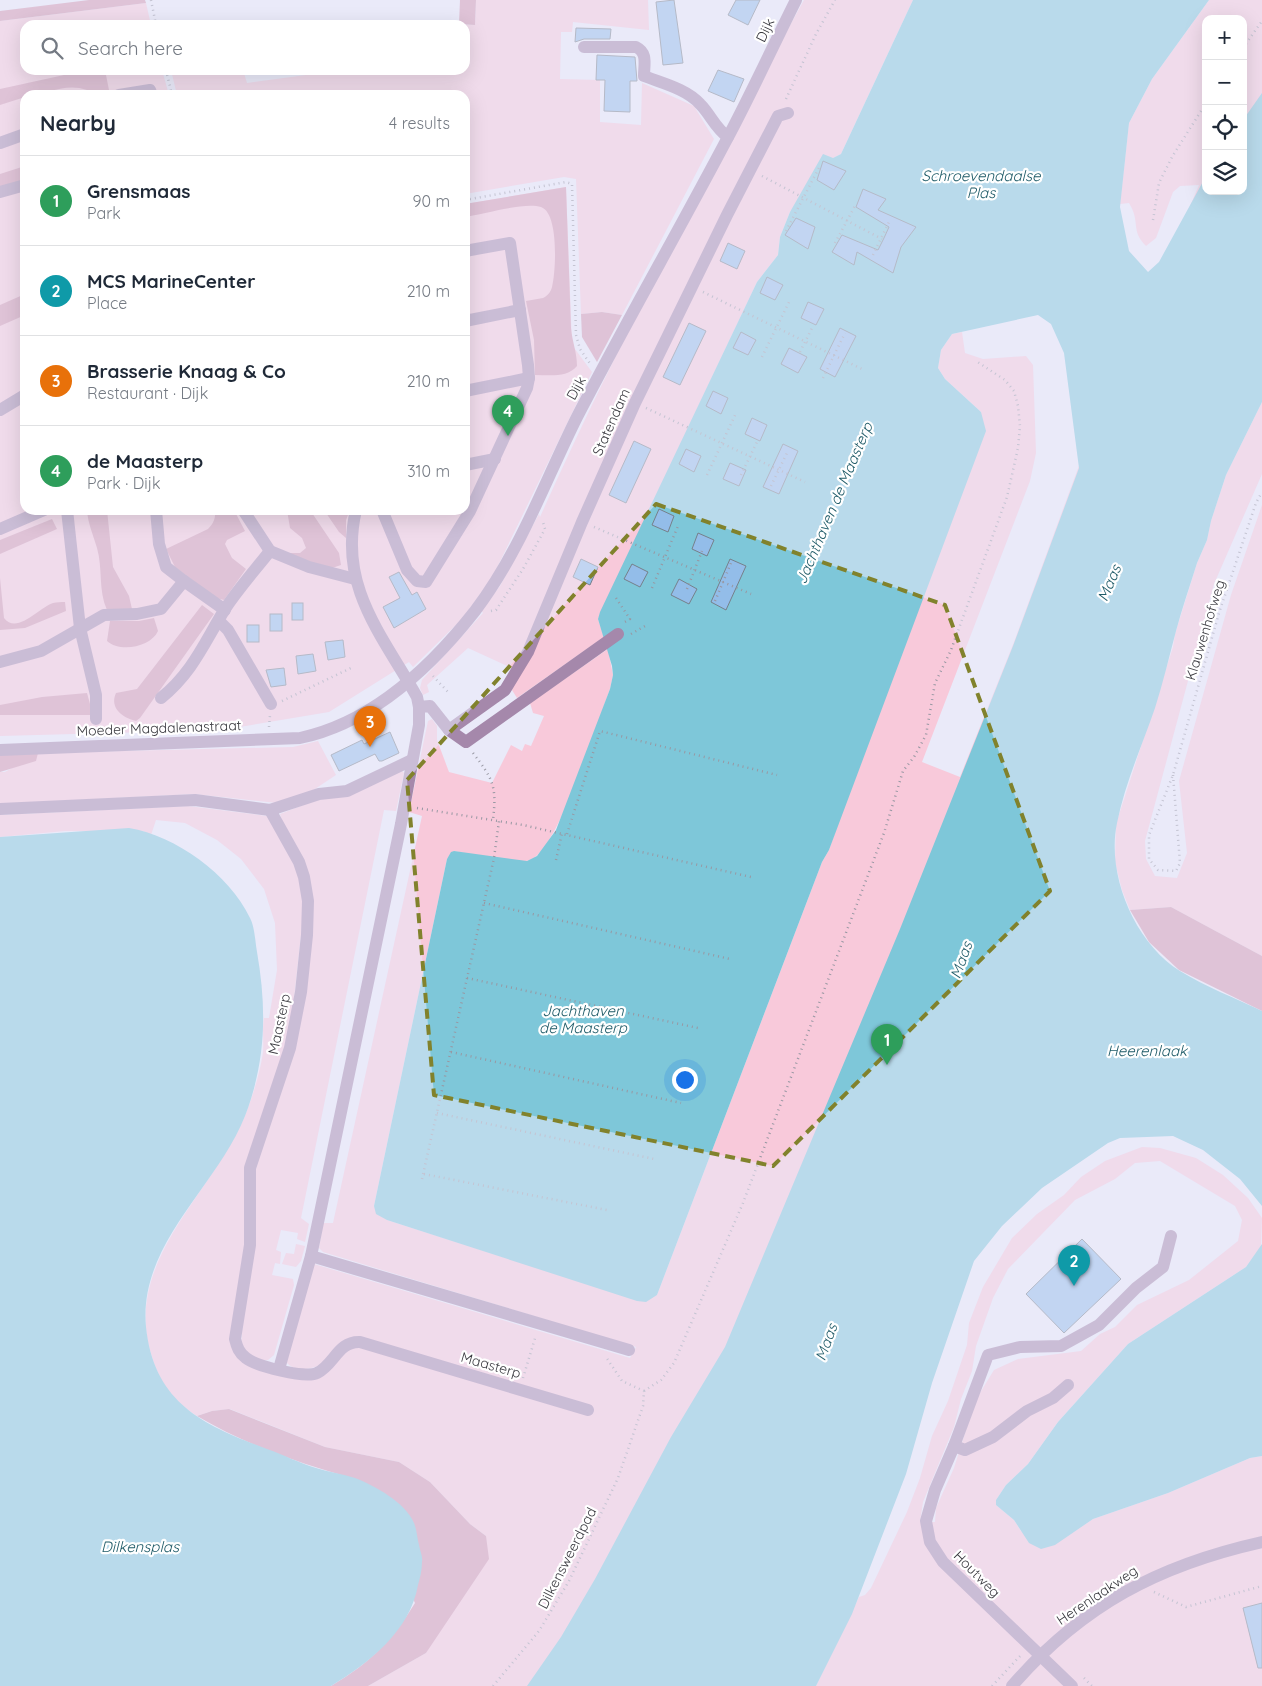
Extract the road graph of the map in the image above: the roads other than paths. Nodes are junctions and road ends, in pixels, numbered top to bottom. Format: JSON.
{"nodes":[{"id":1,"x":796,"y":0,"type":"edge"},
{"id":2,"x":584,"y":47,"type":"dead end"},
{"id":3,"x":783,"y":114,"type":"road end"},
{"id":4,"x":20,"y":136,"type":"edge"},
{"id":5,"x":728,"y":137,"type":"junction"},
{"id":6,"x":0,"y":143,"type":"edge"},
{"id":7,"x":20,"y":186,"type":"edge"},
{"id":8,"x":0,"y":192,"type":"edge"},
{"id":9,"x":470,"y":250,"type":"edge"},
{"id":10,"x":520,"y":310,"type":"junction"},
{"id":11,"x":470,"y":320,"type":"edge"},
{"id":12,"x":529,"y":378,"type":"junction"},
{"id":13,"x":470,"y":390,"type":"edge"},
{"id":14,"x":20,"y":398,"type":"edge"},
{"id":15,"x":0,"y":410,"type":"edge"},
{"id":16,"x":495,"y":459,"type":"junction"},
{"id":17,"x":470,"y":464,"type":"edge"},
{"id":18,"x":470,"y":511,"type":"edge"},
{"id":19,"x":32,"y":515,"type":"edge"},
{"id":20,"x":68,"y":515,"type":"edge"},
{"id":21,"x":156,"y":515,"type":"edge"},
{"id":22,"x":246,"y":515,"type":"edge"},
{"id":23,"x":355,"y":515,"type":"edge"},
{"id":24,"x":384,"y":515,"type":"edge"},
{"id":25,"x":468,"y":515,"type":"edge"},
{"id":26,"x":0,"y":529,"type":"edge"},
{"id":27,"x":270,"y":551,"type":"junction"},
{"id":28,"x":355,"y":579,"type":"junction"},
{"id":29,"x":184,"y":581,"type":"junction"},
{"id":30,"x":225,"y":610,"type":"junction"},
{"id":31,"x":220,"y":622,"type":"junction"},
{"id":32,"x":80,"y":628,"type":"junction"},
{"id":33,"x":618,"y":634,"type":"dead end"},
{"id":34,"x":0,"y":662,"type":"edge"},
{"id":35,"x":408,"y":682,"type":"junction"},
{"id":36,"x":161,"y":698,"type":"dead end"},
{"id":37,"x":271,"y":704,"type":"road end"},
{"id":38,"x":420,"y":707,"type":"junction"},
{"id":39,"x":96,"y":718,"type":"dead end"},
{"id":40,"x":449,"y":730,"type":"junction"},
{"id":41,"x":319,"y":734,"type":"joint"},
{"id":42,"x":0,"y":750,"type":"edge"},
{"id":43,"x":412,"y":760,"type":"junction"},
{"id":44,"x":0,"y":809,"type":"edge"},
{"id":45,"x":270,"y":810,"type":"junction"},
{"id":46,"x":1171,"y":1236,"type":"dead end"},
{"id":47,"x":311,"y":1256,"type":"junction"},
{"id":48,"x":629,"y":1350,"type":"dead end"},
{"id":49,"x":279,"y":1369,"type":"junction"},
{"id":50,"x":1068,"y":1385,"type":"dead end"},
{"id":51,"x":588,"y":1410,"type":"dead end"},
{"id":52,"x":954,"y":1446,"type":"junction"},
{"id":53,"x":1262,"y":1542,"type":"edge"},
{"id":54,"x":1040,"y":1656,"type":"junction"},
{"id":55,"x":1012,"y":1686,"type":"edge"},
{"id":56,"x":1072,"y":1686,"type":"edge"}],
"edges":[{"from":1,"to":5,"type":"street","name":"Dijk"},
{"from":2,"to":5,"type":"street"},
{"from":3,"to":40,"type":"street","name":"Statendam"},
{"from":4,"to":6,"type":"street"},
{"from":5,"to":35,"type":"street","name":"Dijk"},
{"from":7,"to":8,"type":"street"},
{"from":9,"to":10,"type":"street"},
{"from":10,"to":11,"type":"street"},
{"from":10,"to":12,"type":"street"},
{"from":12,"to":13,"type":"street"},
{"from":12,"to":16,"type":"street"},
{"from":14,"to":15,"type":"street"},
{"from":16,"to":17,"type":"street"},
{"from":16,"to":18,"type":"street"},
{"from":19,"to":26,"type":"street"},
{"from":20,"to":32,"type":"street"},
{"from":21,"to":29,"type":"street"},
{"from":22,"to":27,"type":"street"},
{"from":23,"to":28,"type":"street"},
{"from":24,"to":25,"type":"street"},
{"from":27,"to":28,"type":"street"},
{"from":27,"to":30,"type":"street"},
{"from":28,"to":35,"type":"street"},
{"from":29,"to":30,"type":"street"},
{"from":29,"to":32,"type":"street"},
{"from":30,"to":31,"type":"street"},
{"from":31,"to":36,"type":"street"},
{"from":31,"to":37,"type":"street"},
{"from":32,"to":34,"type":"street"},
{"from":32,"to":39,"type":"street"},
{"from":33,"to":40,"type":"street"},
{"from":35,"to":38,"type":"street"},
{"from":35,"to":41,"type":"street","name":"Dijk"},
{"from":38,"to":40,"type":"street"},
{"from":38,"to":43,"type":"street"},
{"from":41,"to":42,"type":"street","name":"Moeder Magdalenastraat"},
{"from":43,"to":45,"type":"street"},
{"from":43,"to":47,"type":"street"},
{"from":44,"to":45,"type":"street"},
{"from":45,"to":49,"type":"street","name":"Maasterp"},
{"from":46,"to":52,"type":"street","name":"Houtweg"},
{"from":47,"to":48,"type":"street"},
{"from":47,"to":49,"type":"street"},
{"from":49,"to":51,"type":"street","name":"Maasterp"},
{"from":50,"to":52,"type":"street"},
{"from":52,"to":54,"type":"street","name":"Houtweg"},
{"from":53,"to":54,"type":"street","name":"Herenlaakweg"},
{"from":54,"to":55,"type":"street"},
{"from":54,"to":56,"type":"street","name":"Houtweg"}]}
